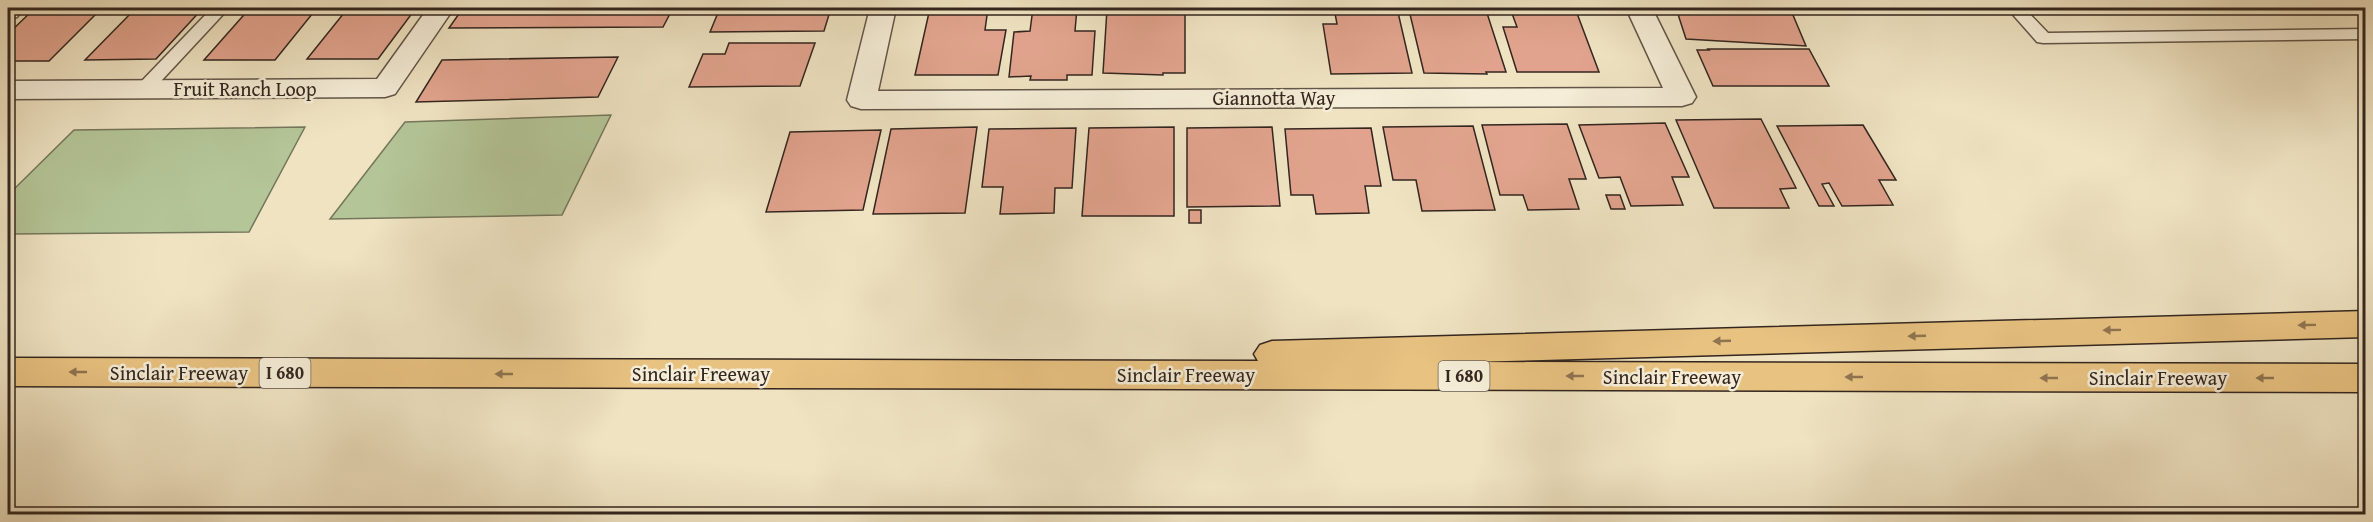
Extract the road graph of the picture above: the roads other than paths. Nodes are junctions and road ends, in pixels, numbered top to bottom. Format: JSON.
{"nodes":[{"id":1,"x":11,"y":8,"type":"edge"},
{"id":2,"x":221,"y":8,"type":"edge"},
{"id":3,"x":441,"y":8,"type":"edge"},
{"id":4,"x":883,"y":8,"type":"edge"},
{"id":5,"x":1640,"y":8,"type":"edge"},
{"id":6,"x":2015,"y":8,"type":"edge"},
{"id":7,"x":8,"y":11,"type":"edge"},
{"id":8,"x":2366,"y":34,"type":"edge"},
{"id":9,"x":8,"y":90,"type":"edge"},
{"id":10,"x":143,"y":90,"type":"junction"},
{"id":11,"x":2366,"y":324,"type":"edge"},
{"id":12,"x":8,"y":372,"type":"edge"},
{"id":13,"x":562,"y":374,"type":"junction"},
{"id":14,"x":2366,"y":378,"type":"edge"}],
"edges":[{"from":1,"to":7,"type":"street"},
{"from":2,"to":10,"type":"lane"},
{"from":3,"to":10,"type":"street","name":"Fruit Ranch Loop"},
{"from":4,"to":5,"type":"street","name":"Giannotta Way"},
{"from":6,"to":8,"type":"lane"},
{"from":9,"to":10,"type":"street","name":"Fruit Ranch Loop"},
{"from":11,"to":13,"type":"highway","one_way":true},
{"from":13,"to":12,"type":"highway","name":"Sinclair Freeway","number":"I 680","one_way":true},
{"from":14,"to":13,"type":"highway","name":"Sinclair Freeway","number":"I 680","one_way":true}]}
